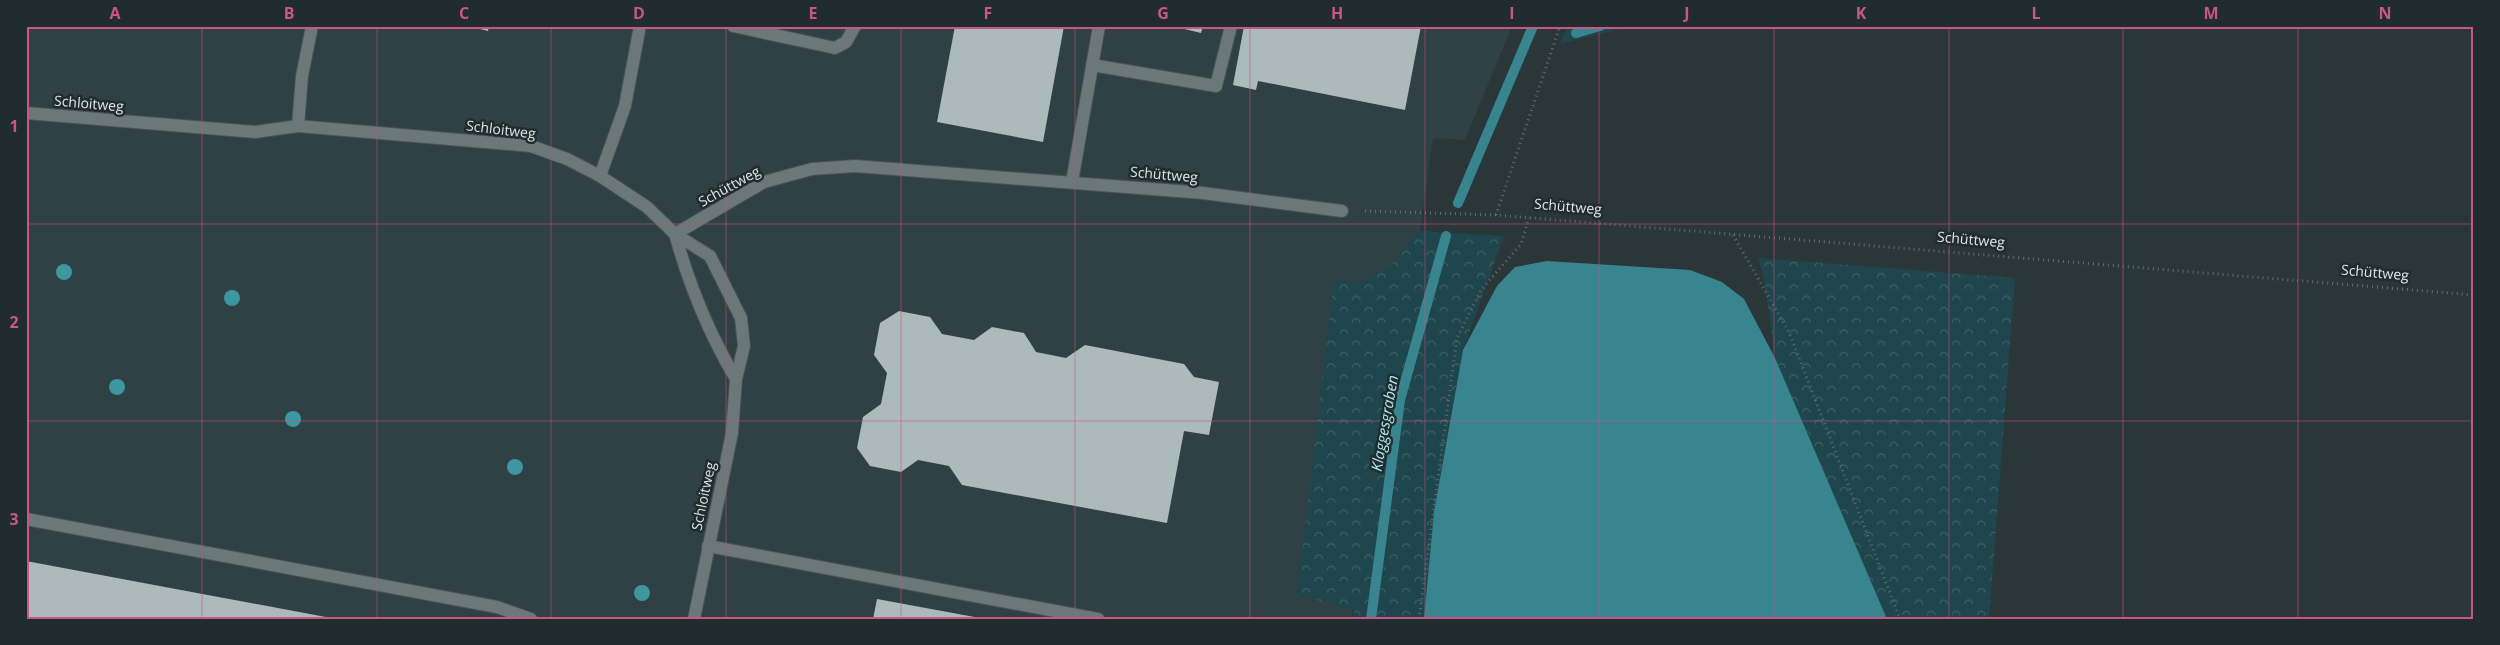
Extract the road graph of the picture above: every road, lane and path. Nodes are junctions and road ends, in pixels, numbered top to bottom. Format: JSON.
{"nodes":[{"id":1,"x":312,"y":26,"type":"edge"},
{"id":2,"x":640,"y":26,"type":"edge"},
{"id":3,"x":733,"y":26,"type":"edge"},
{"id":4,"x":855,"y":26,"type":"edge"},
{"id":5,"x":1099,"y":26,"type":"edge"},
{"id":6,"x":1231,"y":26,"type":"edge"},
{"id":7,"x":1560,"y":26,"type":"edge"},
{"id":8,"x":1092,"y":65,"type":"junction"},
{"id":9,"x":26,"y":113,"type":"edge"},
{"id":10,"x":298,"y":126,"type":"junction"},
{"id":11,"x":600,"y":176,"type":"junction"},
{"id":12,"x":1072,"y":182,"type":"junction"},
{"id":13,"x":1342,"y":211,"type":"joint"},
{"id":14,"x":1496,"y":215,"type":"junction"},
{"id":15,"x":1529,"y":218,"type":"junction"},
{"id":16,"x":675,"y":234,"type":"junction"},
{"id":17,"x":1733,"y":234,"type":"junction"},
{"id":18,"x":2474,"y":295,"type":"edge"},
{"id":19,"x":736,"y":379,"type":"junction"},
{"id":20,"x":26,"y":519,"type":"edge"},
{"id":21,"x":708,"y":546,"type":"junction"},
{"id":22,"x":531,"y":619,"type":"edge"},
{"id":23,"x":694,"y":619,"type":"edge"},
{"id":24,"x":1098,"y":619,"type":"edge"},
{"id":25,"x":1419,"y":619,"type":"edge"},
{"id":26,"x":1900,"y":619,"type":"edge"}],
"edges":[{"from":1,"to":10,"type":"street"},
{"from":2,"to":11,"type":"street"},
{"from":3,"to":4,"type":"street"},
{"from":5,"to":8,"type":"street"},
{"from":6,"to":8,"type":"street"},
{"from":7,"to":14,"type":"path"},
{"from":8,"to":12,"type":"street"},
{"from":9,"to":10,"type":"street","name":"Schloitweg"},
{"from":10,"to":11,"type":"street","name":"Schloitweg"},
{"from":11,"to":16,"type":"street","name":"Schloitweg"},
{"from":12,"to":13,"type":"street","name":"Schüttweg"},
{"from":12,"to":16,"type":"street","name":"Schüttweg"},
{"from":13,"to":14,"type":"path","name":"Schüttweg"},
{"from":14,"to":15,"type":"path","name":"Schüttweg"},
{"from":15,"to":17,"type":"path","name":"Schüttweg"},
{"from":15,"to":25,"type":"path"},
{"from":16,"to":19,"type":"street"},
{"from":16,"to":19,"type":"street","name":"Schloitweg"},
{"from":17,"to":18,"type":"path","name":"Schüttweg"},
{"from":17,"to":26,"type":"path"},
{"from":19,"to":21,"type":"street","name":"Schloitweg"},
{"from":20,"to":22,"type":"street"},
{"from":21,"to":23,"type":"street","name":"Schloitweg"},
{"from":21,"to":24,"type":"street"}]}
